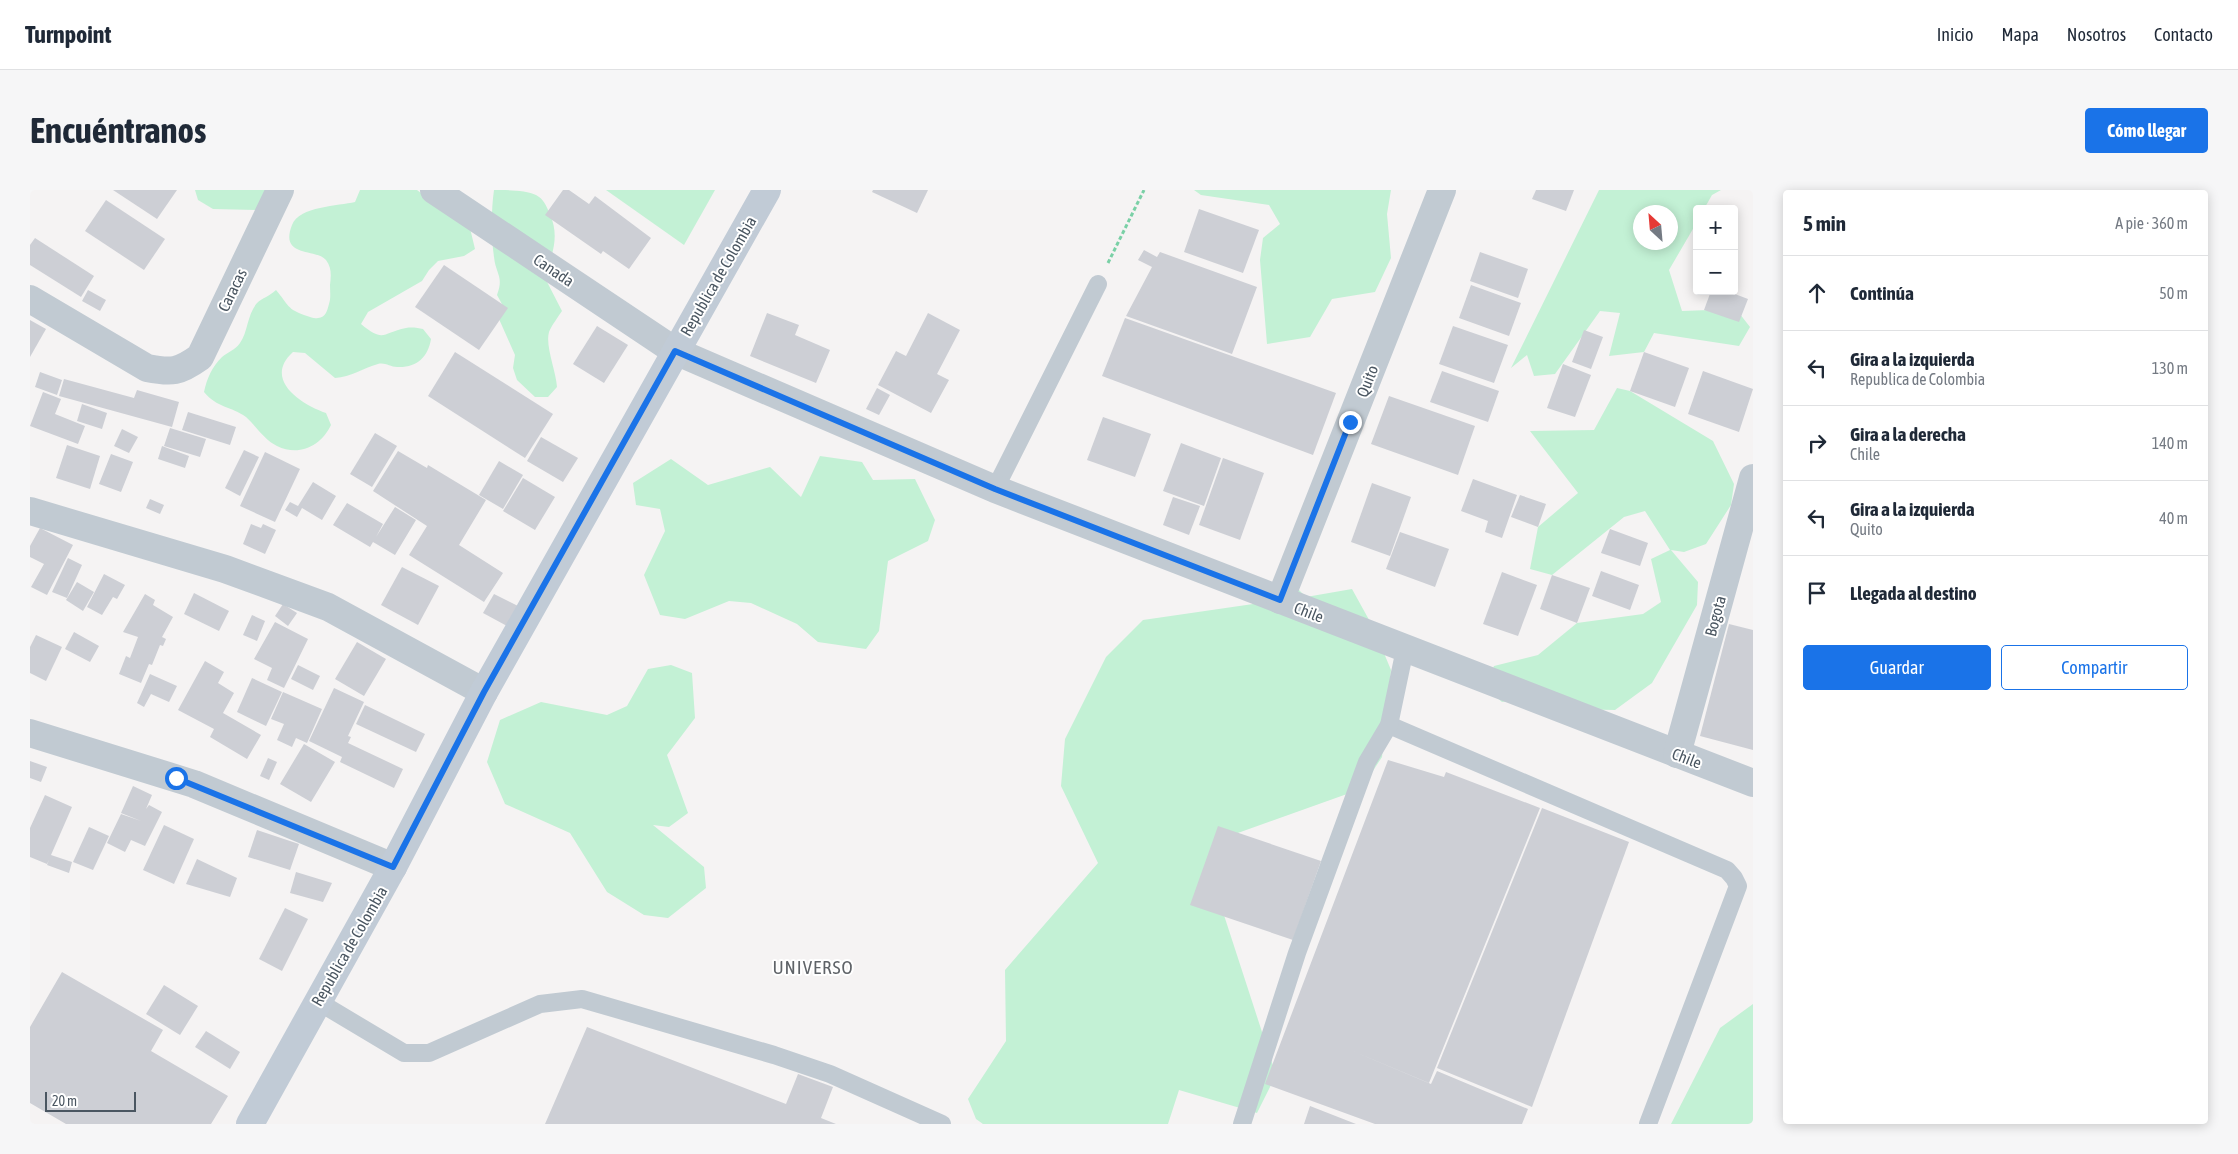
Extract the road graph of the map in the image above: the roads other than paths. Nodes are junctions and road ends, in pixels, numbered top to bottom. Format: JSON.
{"nodes":[{"id":1,"x":280,"y":190,"type":"edge"},
{"id":2,"x":434,"y":190,"type":"edge"},
{"id":3,"x":767,"y":190,"type":"edge"},
{"id":4,"x":1442,"y":190,"type":"edge"},
{"id":5,"x":1098,"y":284,"type":"road end"},
{"id":6,"x":30,"y":299,"type":"edge"},
{"id":7,"x":675,"y":351,"type":"junction"},
{"id":8,"x":1753,"y":478,"type":"edge"},
{"id":9,"x":995,"y":489,"type":"junction"},
{"id":10,"x":30,"y":511,"type":"edge"},
{"id":11,"x":1280,"y":600,"type":"junction"},
{"id":12,"x":1405,"y":649,"type":"junction"},
{"id":13,"x":484,"y":692,"type":"junction"},
{"id":14,"x":1389,"y":725,"type":"junction"},
{"id":15,"x":30,"y":733,"type":"edge"},
{"id":16,"x":1677,"y":754,"type":"junction"},
{"id":17,"x":1753,"y":783,"type":"edge"},
{"id":18,"x":393,"y":867,"type":"junction"},
{"id":19,"x":317,"y":1001,"type":"junction"},
{"id":20,"x":250,"y":1124,"type":"edge"},
{"id":21,"x":942,"y":1124,"type":"edge"},
{"id":22,"x":1242,"y":1124,"type":"edge"},
{"id":23,"x":1648,"y":1124,"type":"edge"}],
"edges":[{"from":1,"to":6,"type":"street","name":"Caracas"},
{"from":2,"to":7,"type":"street","name":"Canada"},
{"from":3,"to":7,"type":"street","name":"Republica de Colombia"},
{"from":4,"to":11,"type":"street","name":"Quito"},
{"from":5,"to":9,"type":"lane"},
{"from":7,"to":9,"type":"street","name":"Chile"},
{"from":7,"to":13,"type":"street","name":"Republica de Colombia"},
{"from":8,"to":16,"type":"street","name":"Bogota"},
{"from":9,"to":11,"type":"street","name":"Chile"},
{"from":10,"to":13,"type":"street"},
{"from":11,"to":12,"type":"street","name":"Chile"},
{"from":12,"to":14,"type":"lane"},
{"from":12,"to":16,"type":"street","name":"Chile"},
{"from":13,"to":18,"type":"street","name":"Republica de Colombia"},
{"from":14,"to":22,"type":"lane"},
{"from":14,"to":23,"type":"lane"},
{"from":15,"to":18,"type":"street"},
{"from":16,"to":17,"type":"street","name":"Chile"},
{"from":18,"to":19,"type":"street","name":"Republica de Colombia"},
{"from":19,"to":20,"type":"street","name":"Republica de Colombia"},
{"from":19,"to":21,"type":"lane"}]}
